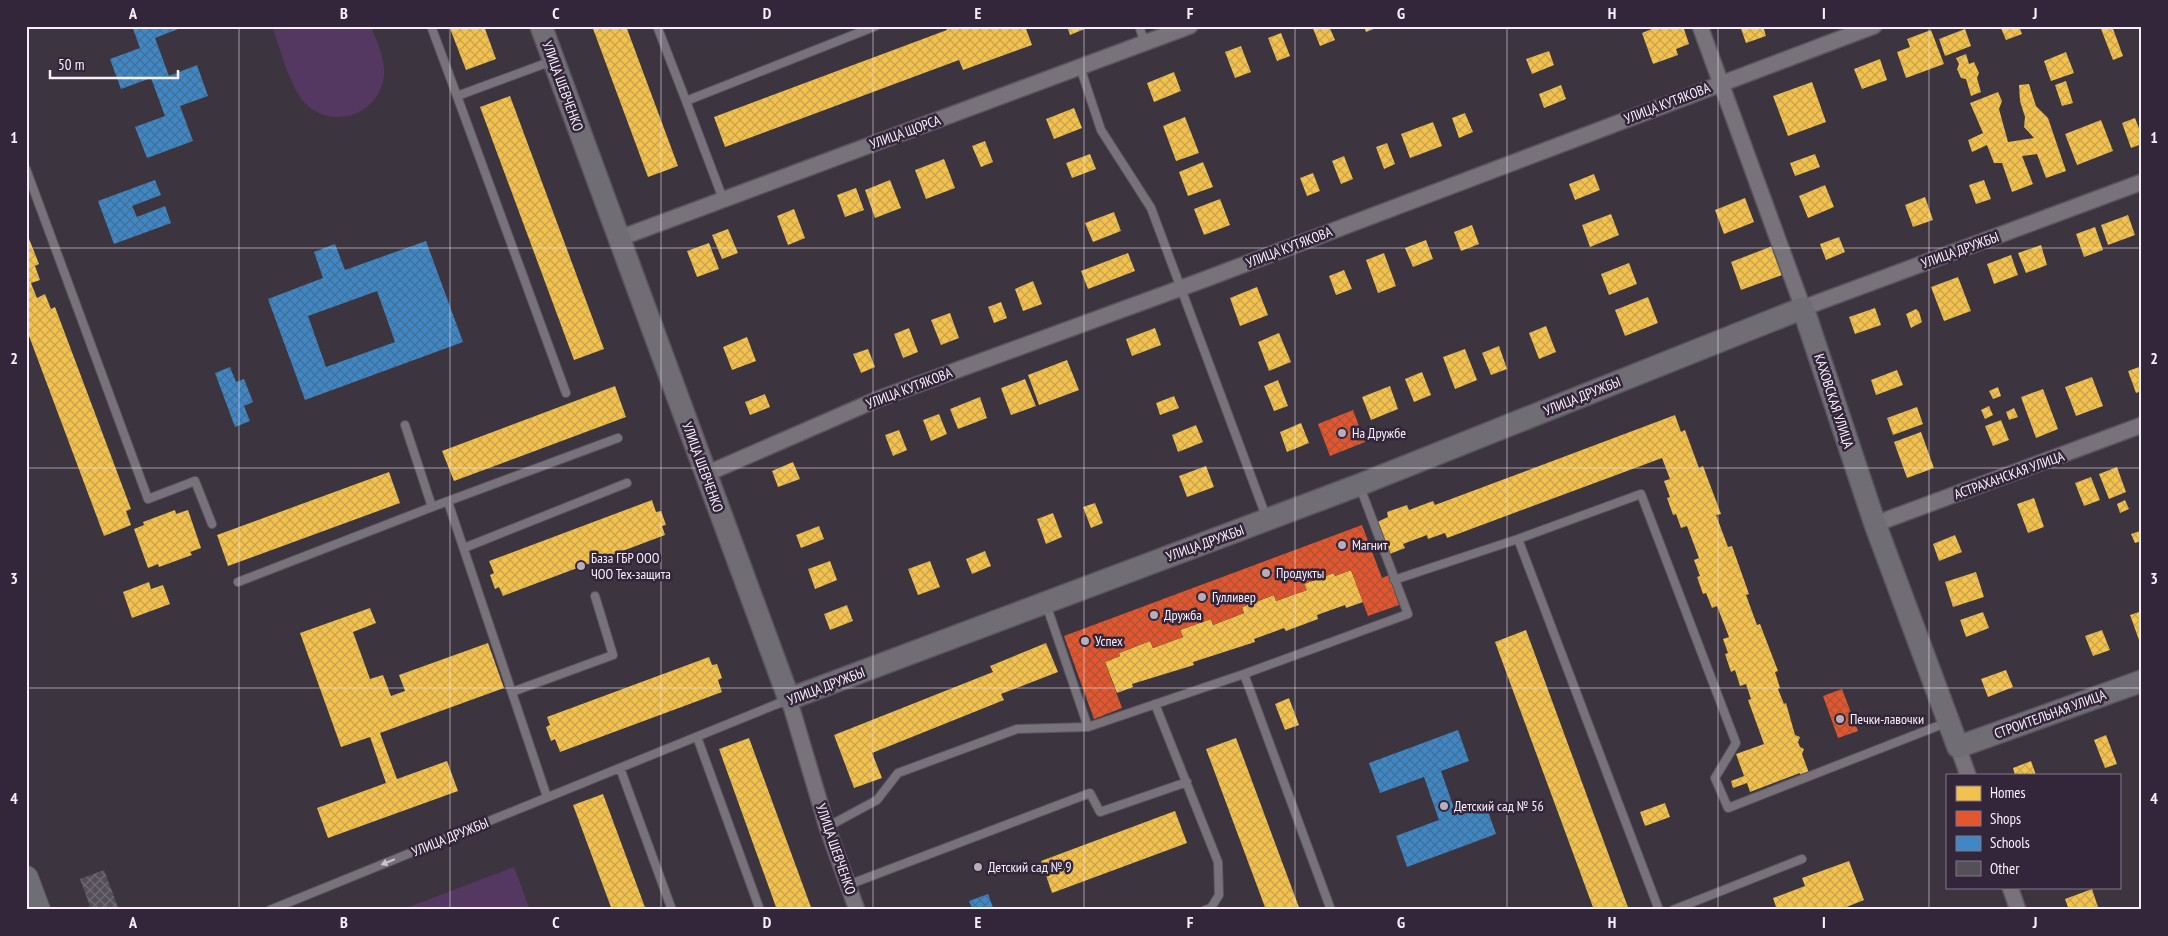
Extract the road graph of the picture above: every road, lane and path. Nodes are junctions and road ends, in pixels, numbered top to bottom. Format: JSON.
{"nodes":[{"id":1,"x":431,"y":26,"type":"edge"},
{"id":2,"x":541,"y":26,"type":"edge"},
{"id":3,"x":657,"y":26,"type":"edge"},
{"id":4,"x":876,"y":26,"type":"edge"},
{"id":5,"x":1139,"y":26,"type":"edge"},
{"id":6,"x":1190,"y":26,"type":"edge"},
{"id":7,"x":1700,"y":26,"type":"edge"},
{"id":8,"x":1874,"y":26,"type":"edge"},
{"id":9,"x":1145,"y":43,"type":"junction"},
{"id":10,"x":554,"y":60,"type":"junction"},
{"id":11,"x":1080,"y":67,"type":"junction"},
{"id":12,"x":1720,"y":83,"type":"junction"},
{"id":13,"x":457,"y":96,"type":"junction"},
{"id":14,"x":686,"y":101,"type":"junction"},
{"id":15,"x":26,"y":168,"type":"edge"},
{"id":16,"x":2142,"y":182,"type":"edge"},
{"id":17,"x":723,"y":199,"type":"junction"},
{"id":18,"x":620,"y":238,"type":"junction"},
{"id":19,"x":1181,"y":288,"type":"junction"},
{"id":20,"x":1803,"y":308,"type":"junction"},
{"id":21,"x":566,"y":393,"type":"dead end"},
{"id":22,"x":405,"y":425,"type":"dead end"},
{"id":23,"x":2142,"y":425,"type":"edge"},
{"id":24,"x":618,"y":438,"type":"dead end"},
{"id":25,"x":706,"y":474,"type":"junction"},
{"id":26,"x":627,"y":483,"type":"dead end"},
{"id":27,"x":1359,"y":485,"type":"junction"},
{"id":28,"x":448,"y":502,"type":"junction"},
{"id":29,"x":432,"y":507,"type":"junction"},
{"id":30,"x":1267,"y":519,"type":"junction"},
{"id":31,"x":212,"y":524,"type":"dead end"},
{"id":32,"x":1875,"y":524,"type":"junction"},
{"id":33,"x":1518,"y":539,"type":"junction"},
{"id":34,"x":464,"y":548,"type":"junction"},
{"id":35,"x":1394,"y":580,"type":"junction"},
{"id":36,"x":238,"y":582,"type":"dead end"},
{"id":37,"x":595,"y":596,"type":"dead end"},
{"id":38,"x":1045,"y":602,"type":"junction"},
{"id":39,"x":1244,"y":674,"type":"junction"},
{"id":40,"x":2142,"y":681,"type":"edge"},
{"id":41,"x":512,"y":692,"type":"junction"},
{"id":42,"x":789,"y":700,"type":"junction"},
{"id":43,"x":1156,"y":704,"type":"junction"},
{"id":44,"x":1949,"y":722,"type":"junction"},
{"id":45,"x":1088,"y":727,"type":"junction"},
{"id":46,"x":697,"y":737,"type":"junction"},
{"id":47,"x":1958,"y":747,"type":"junction"},
{"id":48,"x":620,"y":768,"type":"junction"},
{"id":49,"x":1968,"y":774,"type":"edge"},
{"id":50,"x":1187,"y":782,"type":"junction"},
{"id":51,"x":547,"y":798,"type":"junction"},
{"id":52,"x":827,"y":827,"type":"junction"},
{"id":53,"x":1802,"y":859,"type":"dead end"},
{"id":54,"x":26,"y":878,"type":"edge"},
{"id":55,"x":848,"y":885,"type":"junction"},
{"id":56,"x":2010,"y":888,"type":"edge"},
{"id":57,"x":38,"y":910,"type":"edge"},
{"id":58,"x":270,"y":910,"type":"edge"},
{"id":59,"x":672,"y":910,"type":"edge"},
{"id":60,"x":760,"y":910,"type":"edge"},
{"id":61,"x":857,"y":910,"type":"edge"},
{"id":62,"x":1205,"y":910,"type":"edge"},
{"id":63,"x":1331,"y":910,"type":"edge"},
{"id":64,"x":1659,"y":910,"type":"edge"},
{"id":65,"x":1673,"y":910,"type":"edge"},
{"id":66,"x":2018,"y":910,"type":"edge"}],
"edges":[{"from":1,"to":13,"type":"lane"},
{"from":2,"to":10,"type":"street","name":"УЛИЦА ШЕВЧЕНКО"},
{"from":3,"to":14,"type":"lane"},
{"from":4,"to":14,"type":"lane"},
{"from":5,"to":9,"type":"lane"},
{"from":6,"to":9,"type":"street","name":"УЛИЦА ЩОРСА"},
{"from":7,"to":12,"type":"street","name":"КАХОВСКАЯ УЛИЦА"},
{"from":8,"to":12,"type":"street","name":"УЛИЦА КУТЯКОВА"},
{"from":9,"to":11,"type":"street","name":"УЛИЦА ЩОРСА"},
{"from":10,"to":13,"type":"lane"},
{"from":10,"to":18,"type":"street","name":"УЛИЦА ШЕВЧЕНКО"},
{"from":11,"to":17,"type":"street","name":"УЛИЦА ЩОРСА"},
{"from":11,"to":19,"type":"lane"},
{"from":12,"to":19,"type":"street","name":"УЛИЦА КУТЯКОВА"},
{"from":12,"to":20,"type":"street","name":"КАХОВСКАЯ УЛИЦА"},
{"from":13,"to":21,"type":"lane"},
{"from":14,"to":17,"type":"lane"},
{"from":15,"to":31,"type":"lane"},
{"from":16,"to":20,"type":"street","name":"УЛИЦА ДРУЖБЫ"},
{"from":17,"to":18,"type":"street","name":"УЛИЦА ЩОРСА"},
{"from":18,"to":25,"type":"street","name":"УЛИЦА ШЕВЧЕНКО"},
{"from":19,"to":25,"type":"street","name":"УЛИЦА КУТЯКОВА"},
{"from":19,"to":30,"type":"lane"},
{"from":20,"to":27,"type":"street","name":"УЛИЦА ДРУЖБЫ"},
{"from":20,"to":32,"type":"street","name":"КАХОВСКАЯ УЛИЦА"},
{"from":22,"to":29,"type":"lane"},
{"from":23,"to":32,"type":"street","name":"АСТРАХАНСКАЯ УЛИЦА"},
{"from":24,"to":28,"type":"lane"},
{"from":25,"to":42,"type":"street","name":"УЛИЦА ШЕВЧЕНКО"},
{"from":26,"to":34,"type":"lane"},
{"from":27,"to":30,"type":"street","name":"УЛИЦА ДРУЖБЫ"},
{"from":27,"to":35,"type":"lane"},
{"from":28,"to":29,"type":"lane"},
{"from":28,"to":34,"type":"lane"},
{"from":29,"to":36,"type":"lane"},
{"from":30,"to":38,"type":"street","name":"УЛИЦА ДРУЖБЫ"},
{"from":32,"to":44,"type":"street","name":"КАХОВСКАЯ УЛИЦА"},
{"from":33,"to":35,"type":"lane"},
{"from":33,"to":44,"type":"lane"},
{"from":33,"to":64,"type":"lane"},
{"from":34,"to":41,"type":"lane"},
{"from":35,"to":39,"type":"lane"},
{"from":37,"to":41,"type":"lane"},
{"from":38,"to":42,"type":"street","name":"УЛИЦА ДРУЖБЫ"},
{"from":38,"to":45,"type":"lane"},
{"from":39,"to":43,"type":"lane"},
{"from":39,"to":63,"type":"lane"},
{"from":40,"to":47,"type":"street","name":"СТРОИТЕЛЬНАЯ УЛИЦА"},
{"from":41,"to":51,"type":"lane"},
{"from":42,"to":46,"type":"lane","name":"УЛИЦА ДРУЖБЫ"},
{"from":42,"to":52,"type":"street","name":"УЛИЦА ШЕВЧЕНКО"},
{"from":43,"to":45,"type":"lane"},
{"from":43,"to":50,"type":"lane"},
{"from":44,"to":47,"type":"street","name":"КАХОВСКАЯ УЛИЦА"},
{"from":45,"to":52,"type":"lane"},
{"from":46,"to":48,"type":"lane","name":"УЛИЦА ДРУЖБЫ"},
{"from":46,"to":60,"type":"lane"},
{"from":47,"to":49,"type":"street","name":"КАХОВСКАЯ УЛИЦА"},
{"from":48,"to":51,"type":"lane","name":"УЛИЦА ДРУЖБЫ"},
{"from":48,"to":59,"type":"lane"},
{"from":50,"to":55,"type":"lane"},
{"from":50,"to":62,"type":"lane"},
{"from":51,"to":58,"type":"lane","name":"УЛИЦА ДРУЖБЫ","one_way":true},
{"from":52,"to":55,"type":"street","name":"УЛИЦА ШЕВЧЕНКО"},
{"from":53,"to":65,"type":"lane"},
{"from":54,"to":57,"type":"main road"},
{"from":55,"to":61,"type":"street","name":"УЛИЦА ШЕВЧЕНКО"},
{"from":56,"to":66,"type":"street"}]}
